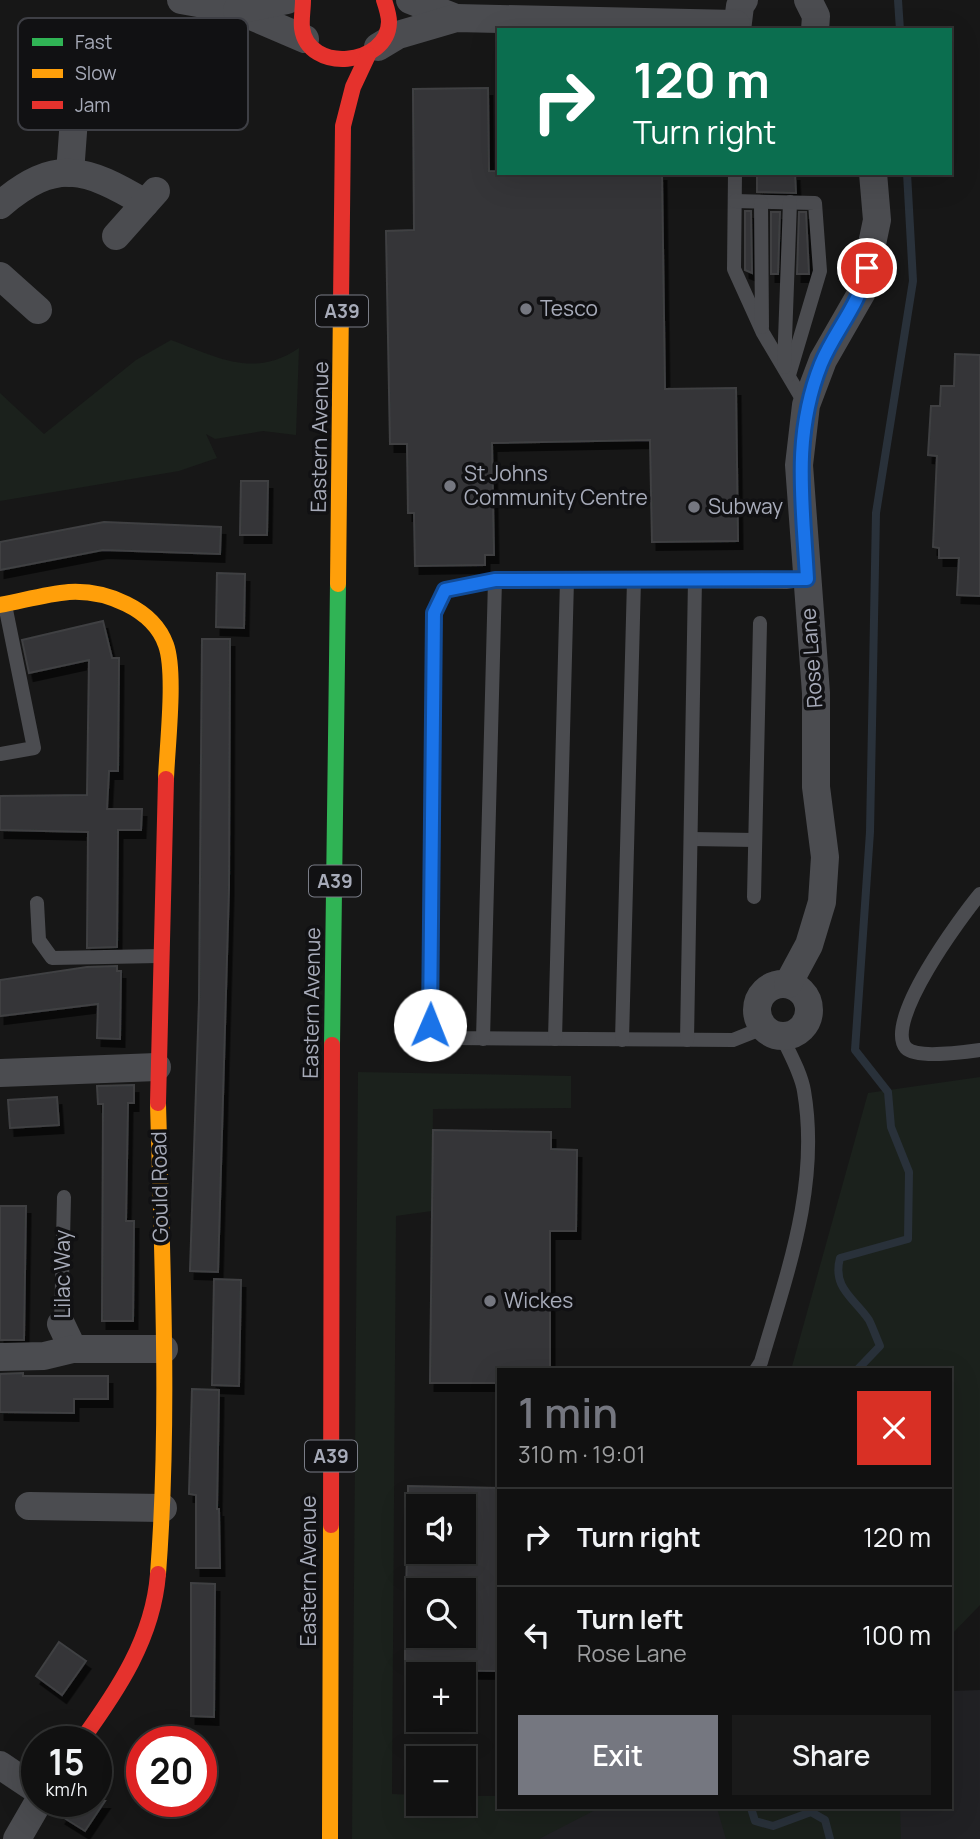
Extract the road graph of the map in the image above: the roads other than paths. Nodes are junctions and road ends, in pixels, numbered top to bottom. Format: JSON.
{"nodes":[{"id":1,"x":180,"y":0,"type":"edge"},
{"id":2,"x":286,"y":0,"type":"edge"},
{"id":3,"x":303,"y":0,"type":"edge"},
{"id":4,"x":384,"y":0,"type":"edge"},
{"id":5,"x":410,"y":0,"type":"edge"},
{"id":6,"x":808,"y":0,"type":"edge"},
{"id":7,"x":237,"y":10,"type":"junction"},
{"id":8,"x":456,"y":18,"type":"junction"},
{"id":9,"x":739,"y":18,"type":"edge"},
{"id":10,"x":815,"y":28,"type":"edge"},
{"id":11,"x":305,"y":39,"type":"junction"},
{"id":12,"x":373,"y":51,"type":"junction"},
{"id":13,"x":334,"y":94,"type":"dead end"},
{"id":14,"x":343,"y":127,"type":"junction"},
{"id":15,"x":73,"y":130,"type":"edge"},
{"id":16,"x":70,"y":173,"type":"junction"},
{"id":17,"x":735,"y":175,"type":"edge"},
{"id":18,"x":873,"y":175,"type":"edge"},
{"id":19,"x":735,"y":201,"type":"junction"},
{"id":20,"x":761,"y":202,"type":"junction"},
{"id":21,"x":790,"y":202,"type":"junction"},
{"id":22,"x":0,"y":205,"type":"edge"},
{"id":23,"x":116,"y":236,"type":"dead end"},
{"id":24,"x":0,"y":276,"type":"edge"},
{"id":25,"x":38,"y":310,"type":"dead end"},
{"id":26,"x":761,"y":328,"type":"junction"},
{"id":27,"x":786,"y":371,"type":"junction"},
{"id":28,"x":806,"y":405,"type":"junction"},
{"id":29,"x":695,"y":579,"type":"junction"},
{"id":30,"x":807,"y":579,"type":"junction"},
{"id":31,"x":495,"y":580,"type":"junction"},
{"id":32,"x":567,"y":580,"type":"junction"},
{"id":33,"x":634,"y":580,"type":"junction"},
{"id":34,"x":2,"y":604,"type":"edge"},
{"id":35,"x":760,"y":622,"type":"dead end"},
{"id":36,"x":0,"y":754,"type":"edge"},
{"id":37,"x":691,"y":839,"type":"junction"},
{"id":38,"x":755,"y":840,"type":"junction"},
{"id":39,"x":980,"y":894,"type":"edge"},
{"id":40,"x":754,"y":897,"type":"dead end"},
{"id":41,"x":37,"y":903,"type":"dead end"},
{"id":42,"x":161,"y":956,"type":"junction"},
{"id":43,"x":788,"y":984,"type":"junction"},
{"id":44,"x":773,"y":1032,"type":"junction"},
{"id":45,"x":482,"y":1039,"type":"junction"},
{"id":46,"x":555,"y":1040,"type":"junction"},
{"id":47,"x":622,"y":1040,"type":"junction"},
{"id":48,"x":687,"y":1040,"type":"junction"},
{"id":49,"x":980,"y":1049,"type":"edge"},
{"id":50,"x":158,"y":1067,"type":"junction"},
{"id":51,"x":0,"y":1073,"type":"edge"},
{"id":52,"x":64,"y":1197,"type":"dead end"},
{"id":53,"x":67,"y":1336,"type":"junction"},
{"id":54,"x":164,"y":1349,"type":"junction"},
{"id":55,"x":0,"y":1357,"type":"edge"},
{"id":56,"x":757,"y":1368,"type":"edge"},
{"id":57,"x":29,"y":1506,"type":"dead end"},
{"id":58,"x":163,"y":1508,"type":"junction"},
{"id":59,"x":92,"y":1726,"type":"edge"},
{"id":60,"x":0,"y":1765,"type":"edge"},
{"id":61,"x":21,"y":1779,"type":"edge"},
{"id":62,"x":30,"y":1817,"type":"edge"},
{"id":63,"x":18,"y":1839,"type":"edge"},
{"id":64,"x":330,"y":1839,"type":"edge"}],
"edges":[{"from":1,"to":7,"type":"street"},
{"from":2,"to":7,"type":"street"},
{"from":3,"to":11,"type":"main road"},
{"from":4,"to":12,"type":"main road","name":"Eastern Avenue"},
{"from":5,"to":8,"type":"street"},
{"from":6,"to":10,"type":"street"},
{"from":7,"to":11,"type":"street"},
{"from":8,"to":9,"type":"street"},
{"from":8,"to":12,"type":"street"},
{"from":11,"to":12,"type":"main road"},
{"from":12,"to":14,"type":"main road","name":"Eastern Avenue","number":"A39"},
{"from":13,"to":14,"type":"main road","name":"Eastern Avenue","number":"A39"},
{"from":14,"to":64,"type":"main road","name":"Eastern Avenue","number":"A39"},
{"from":15,"to":16,"type":"street"},
{"from":16,"to":22,"type":"street"},
{"from":16,"to":23,"type":"street"},
{"from":17,"to":19,"type":"lane"},
{"from":18,"to":28,"type":"street","name":"Rose Lane"},
{"from":19,"to":20,"type":"lane"},
{"from":19,"to":26,"type":"lane"},
{"from":20,"to":21,"type":"lane"},
{"from":20,"to":26,"type":"lane"},
{"from":21,"to":27,"type":"lane"},
{"from":21,"to":27,"type":"lane"},
{"from":24,"to":25,"type":"street"},
{"from":26,"to":27,"type":"lane"},
{"from":27,"to":28,"type":"lane"},
{"from":28,"to":30,"type":"street","name":"Rose Lane"},
{"from":29,"to":30,"type":"lane"},
{"from":29,"to":33,"type":"lane"},
{"from":29,"to":37,"type":"lane"},
{"from":30,"to":43,"type":"street","name":"Rose Lane"},
{"from":31,"to":32,"type":"lane"},
{"from":31,"to":45,"type":"lane"},
{"from":31,"to":45,"type":"lane"},
{"from":32,"to":33,"type":"lane"},
{"from":32,"to":46,"type":"lane"},
{"from":33,"to":47,"type":"lane"},
{"from":34,"to":36,"type":"lane"},
{"from":34,"to":42,"type":"main road","name":"Gould Road"},
{"from":35,"to":38,"type":"lane"},
{"from":37,"to":38,"type":"lane"},
{"from":37,"to":48,"type":"lane"},
{"from":38,"to":40,"type":"lane"},
{"from":39,"to":49,"type":"lane"},
{"from":41,"to":42,"type":"lane"},
{"from":42,"to":50,"type":"main road","name":"Gould Road"},
{"from":43,"to":44,"type":"street"},
{"from":43,"to":44,"type":"street"},
{"from":44,"to":48,"type":"lane"},
{"from":44,"to":56,"type":"lane"},
{"from":45,"to":46,"type":"lane"},
{"from":46,"to":47,"type":"lane"},
{"from":47,"to":48,"type":"lane"},
{"from":50,"to":51,"type":"street"},
{"from":50,"to":54,"type":"main road","name":"Gould Road"},
{"from":52,"to":53,"type":"lane","name":"Lilac Way"},
{"from":53,"to":54,"type":"street","name":"Lilac Way"},
{"from":53,"to":55,"type":"street","name":"Lilac Way"},
{"from":54,"to":58,"type":"main road","name":"Gould Road"},
{"from":57,"to":58,"type":"street"},
{"from":58,"to":59,"type":"main road","name":"Gould Road"},
{"from":60,"to":61,"type":"street"},
{"from":62,"to":63,"type":"street"}]}
